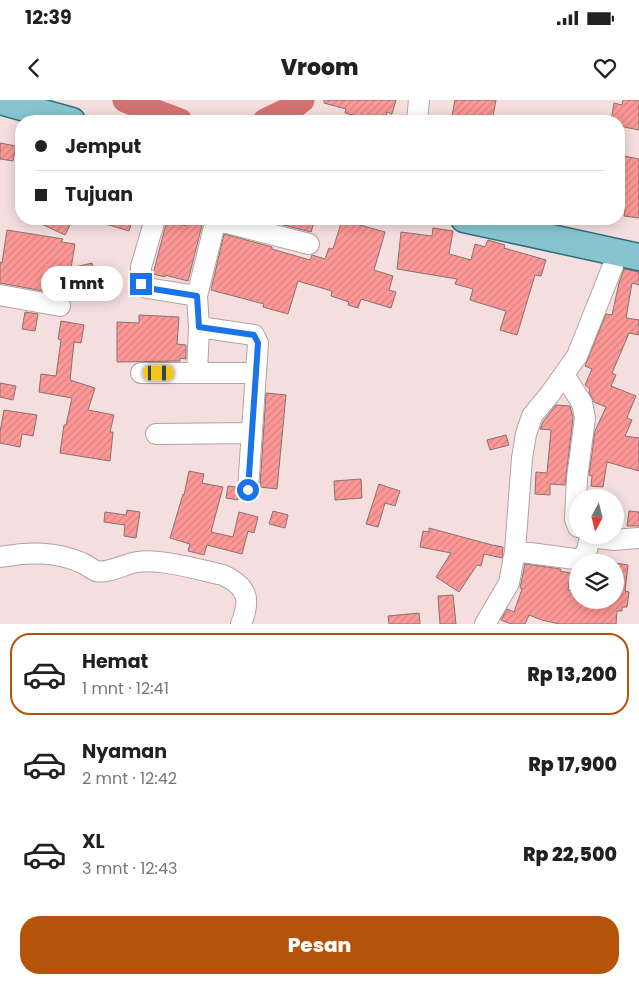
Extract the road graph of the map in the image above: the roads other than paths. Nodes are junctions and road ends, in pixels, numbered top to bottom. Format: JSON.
{"nodes":[{"id":1,"x":419,"y":100,"type":"edge"},
{"id":2,"x":0,"y":101,"type":"edge"},
{"id":3,"x":50,"y":115,"type":"edge"},
{"id":4,"x":418,"y":115,"type":"edge"},
{"id":5,"x":153,"y":225,"type":"edge"},
{"id":6,"x":214,"y":225,"type":"edge"},
{"id":7,"x":238,"y":225,"type":"edge"},
{"id":8,"x":492,"y":225,"type":"edge"},
{"id":9,"x":309,"y":244,"type":"dead end"},
{"id":10,"x":629,"y":255,"type":"edge"},
{"id":11,"x":0,"y":295,"type":"edge"},
{"id":12,"x":197,"y":296,"type":"junction"},
{"id":13,"x":60,"y":306,"type":"dead end"},
{"id":14,"x":199,"y":327,"type":"junction"},
{"id":15,"x":256,"y":372,"type":"junction"},
{"id":16,"x":141,"y":373,"type":"dead end"},
{"id":17,"x":197,"y":373,"type":"junction"},
{"id":18,"x":564,"y":375,"type":"junction"},
{"id":19,"x":252,"y":433,"type":"junction"},
{"id":20,"x":156,"y":434,"type":"dead end"},
{"id":21,"x":576,"y":489,"type":"edge"},
{"id":22,"x":248,"y":490,"type":"dead end"},
{"id":23,"x":639,"y":538,"type":"edge"},
{"id":24,"x":624,"y":539,"type":"edge"},
{"id":25,"x":586,"y":544,"type":"edge"},
{"id":26,"x":515,"y":551,"type":"junction"},
{"id":27,"x":0,"y":557,"type":"edge"},
{"id":28,"x":241,"y":624,"type":"edge"},
{"id":29,"x":486,"y":624,"type":"edge"}],
"edges":[{"from":1,"to":4,"type":"street"},
{"from":2,"to":3,"type":"main road"},
{"from":5,"to":12,"type":"street"},
{"from":6,"to":12,"type":"street"},
{"from":7,"to":9,"type":"street"},
{"from":8,"to":10,"type":"main road"},
{"from":10,"to":18,"type":"street"},
{"from":11,"to":13,"type":"street"},
{"from":12,"to":14,"type":"street"},
{"from":14,"to":15,"type":"street"},
{"from":14,"to":17,"type":"street"},
{"from":15,"to":17,"type":"street"},
{"from":15,"to":19,"type":"street"},
{"from":16,"to":17,"type":"street"},
{"from":18,"to":21,"type":"street"},
{"from":18,"to":26,"type":"street"},
{"from":19,"to":20,"type":"street"},
{"from":19,"to":22,"type":"street"},
{"from":23,"to":24,"type":"street"},
{"from":25,"to":26,"type":"street"},
{"from":26,"to":29,"type":"street"},
{"from":27,"to":28,"type":"street"}]}
